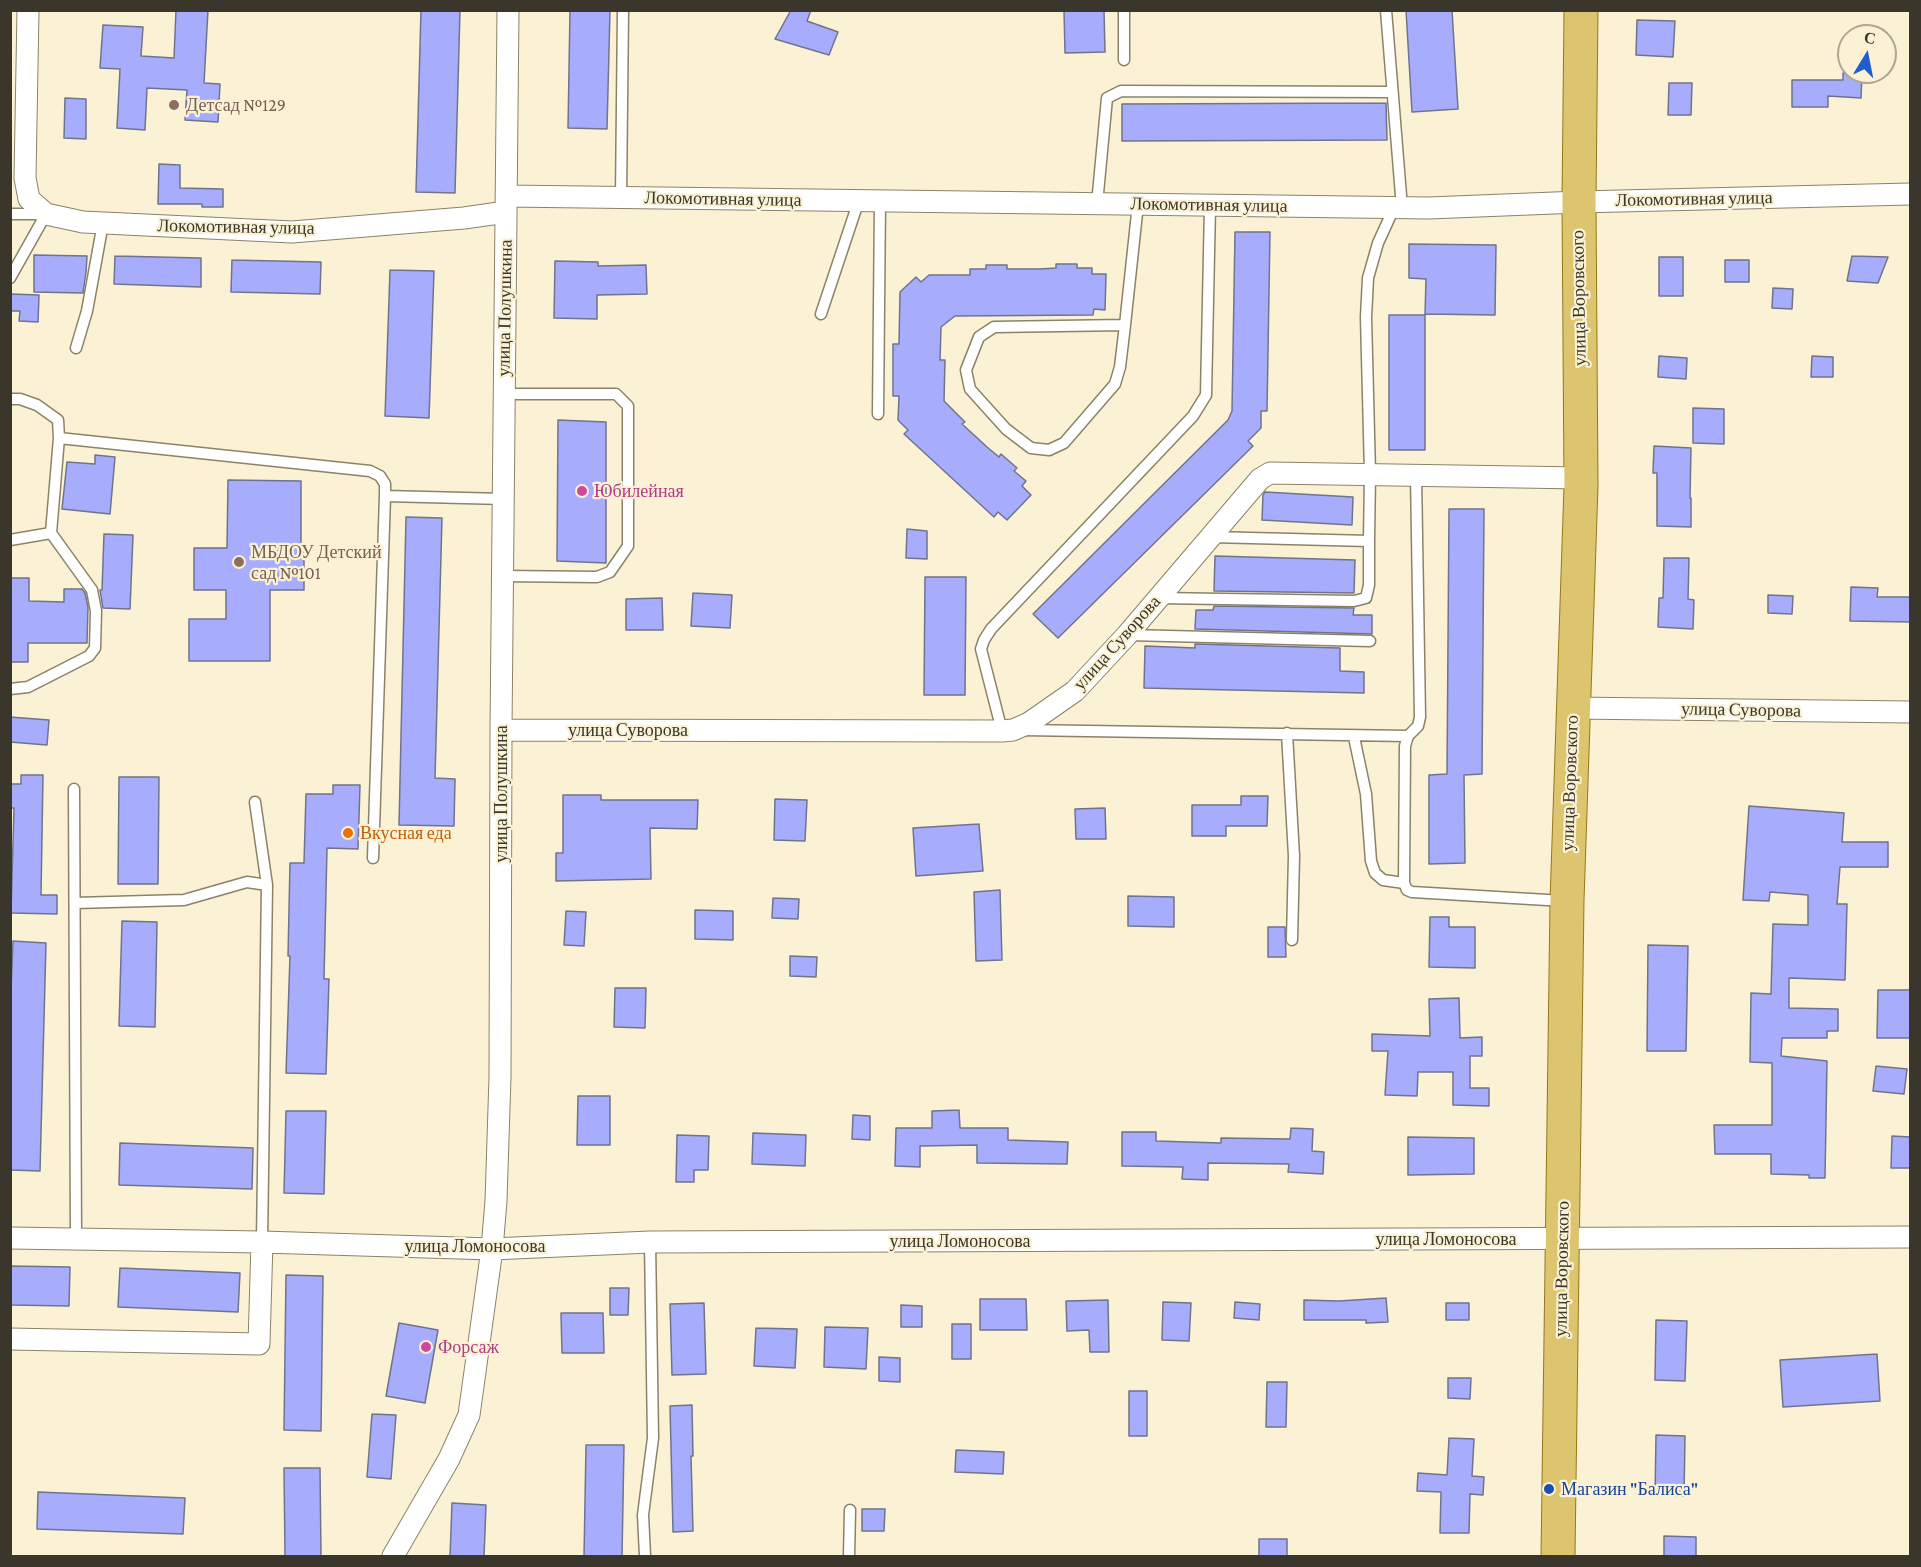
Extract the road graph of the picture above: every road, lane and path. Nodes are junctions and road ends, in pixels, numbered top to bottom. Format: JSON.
{"nodes":[{"id":1,"x":28,"y":10,"type":"edge"},
{"id":2,"x":508,"y":10,"type":"edge"},
{"id":3,"x":623,"y":10,"type":"edge"},
{"id":4,"x":1124,"y":10,"type":"edge"},
{"id":5,"x":1386,"y":10,"type":"edge"},
{"id":6,"x":1581,"y":10,"type":"edge"},
{"id":7,"x":19,"y":42,"type":"edge"},
{"id":8,"x":1124,"y":60,"type":"dead end"},
{"id":9,"x":1392,"y":92,"type":"junction"},
{"id":10,"x":1911,"y":194,"type":"edge"},
{"id":11,"x":621,"y":197,"type":"junction"},
{"id":12,"x":859,"y":200,"type":"junction"},
{"id":13,"x":880,"y":201,"type":"junction"},
{"id":14,"x":1579,"y":202,"type":"junction"},
{"id":15,"x":507,"y":204,"type":"junction"},
{"id":16,"x":1097,"y":204,"type":"junction"},
{"id":17,"x":1138,"y":204,"type":"junction"},
{"id":18,"x":1210,"y":206,"type":"junction"},
{"id":19,"x":1398,"y":208,"type":"junction"},
{"id":20,"x":10,"y":214,"type":"edge"},
{"id":21,"x":46,"y":214,"type":"junction"},
{"id":22,"x":103,"y":223,"type":"junction"},
{"id":23,"x":10,"y":278,"type":"edge"},
{"id":24,"x":821,"y":314,"type":"dead end"},
{"id":25,"x":1125,"y":325,"type":"junction"},
{"id":26,"x":76,"y":348,"type":"dead end"},
{"id":27,"x":504,"y":394,"type":"junction"},
{"id":28,"x":10,"y":399,"type":"edge"},
{"id":29,"x":878,"y":414,"type":"dead end"},
{"id":30,"x":59,"y":438,"type":"junction"},
{"id":31,"x":1370,"y":473,"type":"junction"},
{"id":32,"x":1416,"y":475,"type":"junction"},
{"id":33,"x":1581,"y":478,"type":"junction"},
{"id":34,"x":385,"y":496,"type":"junction"},
{"id":35,"x":504,"y":499,"type":"junction"},
{"id":36,"x":51,"y":533,"type":"junction"},
{"id":37,"x":1211,"y":537,"type":"junction"},
{"id":38,"x":10,"y":540,"type":"edge"},
{"id":39,"x":1369,"y":541,"type":"junction"},
{"id":40,"x":503,"y":576,"type":"junction"},
{"id":41,"x":1158,"y":598,"type":"junction"},
{"id":42,"x":1128,"y":635,"type":"junction"},
{"id":43,"x":1370,"y":641,"type":"dead end"},
{"id":44,"x":10,"y":689,"type":"edge"},
{"id":45,"x":1572,"y":708,"type":"junction"},
{"id":46,"x":1911,"y":712,"type":"edge"},
{"id":47,"x":501,"y":730,"type":"junction"},
{"id":48,"x":1007,"y":731,"type":"junction"},
{"id":49,"x":1287,"y":733,"type":"junction"},
{"id":50,"x":1408,"y":736,"type":"junction"},
{"id":51,"x":1354,"y":737,"type":"junction"},
{"id":52,"x":74,"y":789,"type":"dead end"},
{"id":53,"x":255,"y":802,"type":"dead end"},
{"id":54,"x":373,"y":858,"type":"dead end"},
{"id":55,"x":1404,"y":884,"type":"junction"},
{"id":56,"x":267,"y":885,"type":"junction"},
{"id":57,"x":1567,"y":901,"type":"junction"},
{"id":58,"x":75,"y":903,"type":"junction"},
{"id":59,"x":1292,"y":940,"type":"dead end"},
{"id":60,"x":1911,"y":1237,"type":"edge"},
{"id":61,"x":10,"y":1238,"type":"edge"},
{"id":62,"x":76,"y":1239,"type":"junction"},
{"id":63,"x":1563,"y":1239,"type":"junction"},
{"id":64,"x":262,"y":1242,"type":"junction"},
{"id":65,"x":650,"y":1242,"type":"junction"},
{"id":66,"x":492,"y":1249,"type":"junction"},
{"id":67,"x":10,"y":1339,"type":"edge"},
{"id":68,"x":850,"y":1510,"type":"dead end"},
{"id":69,"x":393,"y":1557,"type":"edge"},
{"id":70,"x":645,"y":1557,"type":"edge"},
{"id":71,"x":849,"y":1557,"type":"edge"},
{"id":72,"x":1558,"y":1557,"type":"edge"}],
"edges":[{"from":1,"to":7,"type":"street"},
{"from":2,"to":15,"type":"street","name":"улица Полушкина"},
{"from":3,"to":11,"type":"lane"},
{"from":4,"to":8,"type":"lane"},
{"from":5,"to":9,"type":"lane"},
{"from":6,"to":14,"type":"main road","name":"улица Воровского"},
{"from":7,"to":21,"type":"street"},
{"from":9,"to":16,"type":"lane"},
{"from":9,"to":19,"type":"lane"},
{"from":10,"to":14,"type":"street","name":"Локомотивная улица"},
{"from":11,"to":12,"type":"street","name":"Локомотивная улица"},
{"from":11,"to":15,"type":"street","name":"Локомотивная улица"},
{"from":12,"to":13,"type":"street","name":"Локомотивная улица"},
{"from":12,"to":24,"type":"lane"},
{"from":13,"to":16,"type":"street","name":"Локомотивная улица"},
{"from":13,"to":29,"type":"lane"},
{"from":14,"to":19,"type":"street","name":"Локомотивная улица"},
{"from":14,"to":33,"type":"main road","name":"улица Воровского"},
{"from":15,"to":22,"type":"street","name":"Локомотивная улица"},
{"from":15,"to":27,"type":"street","name":"улица Полушкина"},
{"from":16,"to":17,"type":"street","name":"Локомотивная улица"},
{"from":17,"to":18,"type":"street","name":"Локомотивная улица"},
{"from":17,"to":25,"type":"lane"},
{"from":18,"to":19,"type":"street","name":"Локомотивная улица"},
{"from":18,"to":48,"type":"lane"},
{"from":19,"to":31,"type":"lane"},
{"from":20,"to":21,"type":"lane"},
{"from":21,"to":22,"type":"street","name":"Локомотивная улица"},
{"from":21,"to":23,"type":"lane"},
{"from":22,"to":26,"type":"lane"},
{"from":25,"to":25,"type":"lane"},
{"from":27,"to":35,"type":"street","name":"улица Полушкина"},
{"from":27,"to":40,"type":"lane"},
{"from":28,"to":30,"type":"lane"},
{"from":30,"to":34,"type":"lane"},
{"from":30,"to":36,"type":"lane"},
{"from":31,"to":32,"type":"street","name":"улица Суворова"},
{"from":31,"to":37,"type":"street","name":"улица Суворова"},
{"from":31,"to":39,"type":"lane"},
{"from":32,"to":33,"type":"street","name":"улица Суворова"},
{"from":32,"to":50,"type":"lane"},
{"from":33,"to":45,"type":"main road","name":"улица Воровского"},
{"from":34,"to":35,"type":"lane"},
{"from":34,"to":54,"type":"lane"},
{"from":35,"to":40,"type":"street","name":"улица Полушкина"},
{"from":36,"to":38,"type":"lane"},
{"from":36,"to":44,"type":"lane"},
{"from":37,"to":39,"type":"lane"},
{"from":37,"to":41,"type":"street","name":"улица Суворова"},
{"from":39,"to":41,"type":"lane"},
{"from":40,"to":47,"type":"street","name":"улица Полушкина"},
{"from":41,"to":42,"type":"street","name":"улица Суворова"},
{"from":42,"to":43,"type":"lane"},
{"from":42,"to":48,"type":"street","name":"улица Суворова"},
{"from":45,"to":46,"type":"street","name":"улица Суворова"},
{"from":45,"to":57,"type":"main road","name":"улица Воровского"},
{"from":47,"to":48,"type":"street","name":"улица Суворова"},
{"from":47,"to":66,"type":"street","name":"улица Полушкина"},
{"from":48,"to":49,"type":"lane"},
{"from":49,"to":51,"type":"lane"},
{"from":49,"to":59,"type":"lane"},
{"from":50,"to":51,"type":"lane"},
{"from":50,"to":55,"type":"lane"},
{"from":51,"to":55,"type":"lane"},
{"from":52,"to":58,"type":"lane"},
{"from":53,"to":56,"type":"lane"},
{"from":55,"to":57,"type":"lane"},
{"from":56,"to":58,"type":"lane"},
{"from":56,"to":64,"type":"lane"},
{"from":57,"to":63,"type":"main road","name":"улица Воровского"},
{"from":58,"to":62,"type":"lane"},
{"from":60,"to":63,"type":"street","name":"улица Ломоносова"},
{"from":61,"to":62,"type":"street","name":"улица Ломоносова"},
{"from":62,"to":64,"type":"street","name":"улица Ломоносова"},
{"from":63,"to":65,"type":"street","name":"улица Ломоносова"},
{"from":63,"to":72,"type":"main road","name":"улица Воровского"},
{"from":64,"to":66,"type":"street","name":"улица Ломоносова"},
{"from":64,"to":67,"type":"street"},
{"from":65,"to":66,"type":"street","name":"улица Ломоносова"},
{"from":65,"to":70,"type":"lane"},
{"from":66,"to":69,"type":"street","name":"улица Полушкина"},
{"from":68,"to":71,"type":"lane"}]}
